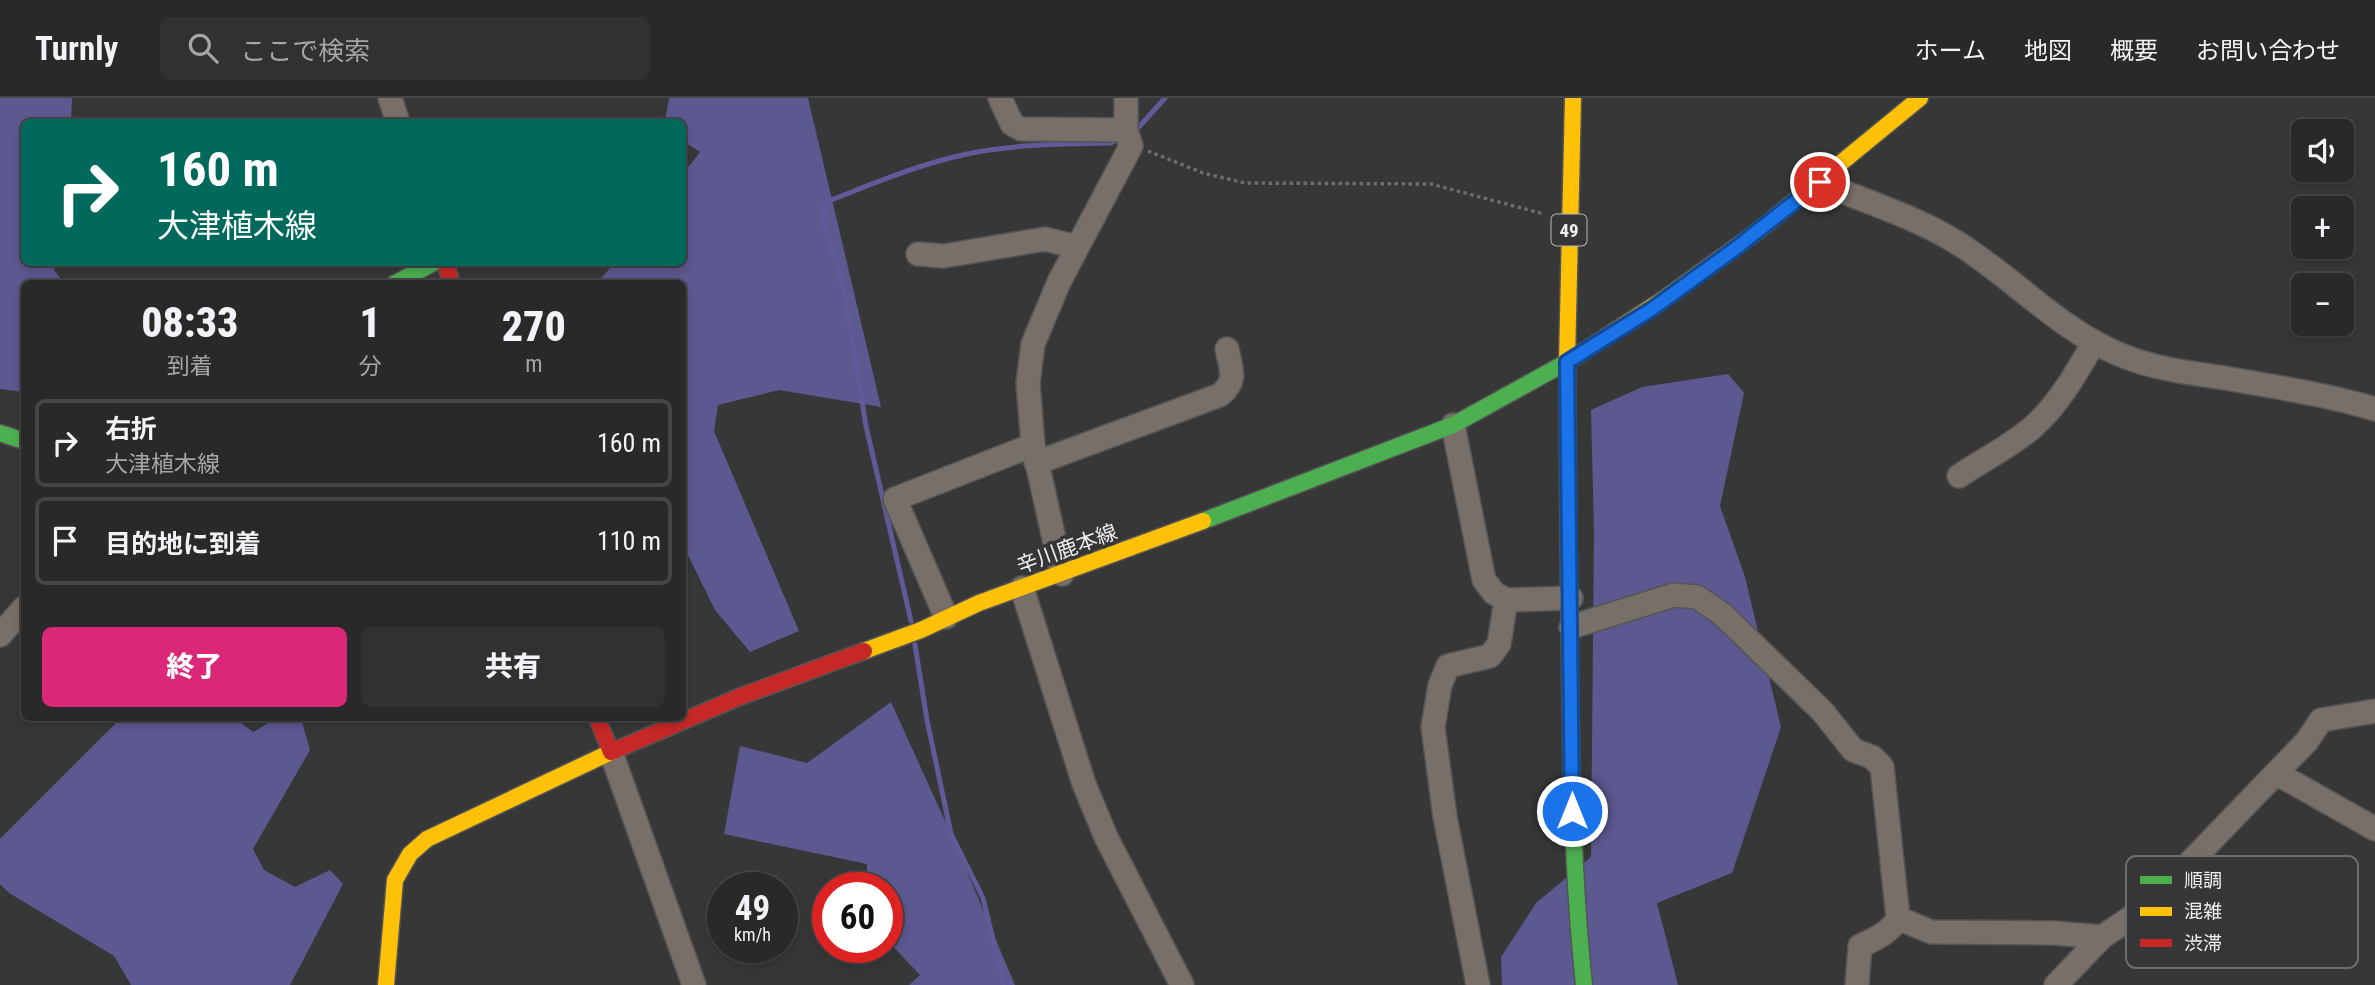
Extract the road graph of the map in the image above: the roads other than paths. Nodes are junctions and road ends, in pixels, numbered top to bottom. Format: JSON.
{"nodes":[{"id":1,"x":390,"y":98,"type":"edge"},
{"id":2,"x":1000,"y":98,"type":"edge"},
{"id":3,"x":1126,"y":98,"type":"edge"},
{"id":4,"x":1573,"y":98,"type":"edge"},
{"id":5,"x":1920,"y":98,"type":"edge"},
{"id":6,"x":397,"y":119,"type":"edge"},
{"id":7,"x":1126,"y":130,"type":"junction"},
{"id":8,"x":1820,"y":182,"type":"junction"},
{"id":9,"x":1077,"y":247,"type":"junction"},
{"id":10,"x":918,"y":254,"type":"dead end"},
{"id":11,"x":428,"y":266,"type":"edge"},
{"id":12,"x":401,"y":280,"type":"edge"},
{"id":13,"x":2094,"y":342,"type":"junction"},
{"id":14,"x":1227,"y":349,"type":"dead end"},
{"id":15,"x":1567,"y":362,"type":"junction"},
{"id":16,"x":2375,"y":409,"type":"edge"},
{"id":17,"x":1453,"y":425,"type":"junction"},
{"id":18,"x":0,"y":433,"type":"edge"},
{"id":19,"x":21,"y":440,"type":"edge"},
{"id":20,"x":1035,"y":454,"type":"junction"},
{"id":21,"x":1959,"y":476,"type":"dead end"},
{"id":22,"x":1062,"y":575,"type":"junction"},
{"id":23,"x":1022,"y":588,"type":"junction"},
{"id":24,"x":1571,"y":598,"type":"junction"},
{"id":25,"x":1506,"y":600,"type":"junction"},
{"id":26,"x":21,"y":611,"type":"edge"},
{"id":27,"x":946,"y":617,"type":"junction"},
{"id":28,"x":1571,"y":627,"type":"junction"},
{"id":29,"x":0,"y":635,"type":"edge"},
{"id":30,"x":2375,"y":711,"type":"edge"},
{"id":31,"x":686,"y":720,"type":"edge"},
{"id":32,"x":598,"y":721,"type":"edge"},
{"id":33,"x":683,"y":721,"type":"edge"},
{"id":34,"x":611,"y":752,"type":"junction"},
{"id":35,"x":2276,"y":773,"type":"junction"},
{"id":36,"x":2375,"y":829,"type":"edge"},
{"id":37,"x":2196,"y":856,"type":"edge"},
{"id":38,"x":1898,"y":918,"type":"junction"},
{"id":39,"x":2126,"y":921,"type":"edge"},
{"id":40,"x":2102,"y":937,"type":"junction"},
{"id":41,"x":386,"y":985,"type":"edge"},
{"id":42,"x":694,"y":985,"type":"edge"},
{"id":43,"x":1182,"y":985,"type":"edge"},
{"id":44,"x":1478,"y":985,"type":"edge"},
{"id":45,"x":1584,"y":985,"type":"edge"},
{"id":46,"x":1857,"y":985,"type":"edge"},
{"id":47,"x":2056,"y":985,"type":"edge"}],
"edges":[{"from":1,"to":6,"type":"street"},
{"from":2,"to":7,"type":"street"},
{"from":3,"to":7,"type":"street"},
{"from":4,"to":15,"type":"main road","number":"49"},
{"from":5,"to":8,"type":"main road","name":"辛川鹿本線"},
{"from":7,"to":9,"type":"street"},
{"from":8,"to":13,"type":"street"},
{"from":8,"to":15,"type":"main road","name":"辛川鹿本線"},
{"from":9,"to":10,"type":"street"},
{"from":9,"to":20,"type":"street"},
{"from":11,"to":12,"type":"main road"},
{"from":13,"to":16,"type":"street"},
{"from":13,"to":21,"type":"street"},
{"from":14,"to":20,"type":"street"},
{"from":15,"to":17,"type":"main road","name":"辛川鹿本線"},
{"from":15,"to":24,"type":"main road"},
{"from":17,"to":22,"type":"main road","name":"辛川鹿本線"},
{"from":17,"to":25,"type":"street"},
{"from":18,"to":19,"type":"main road"},
{"from":20,"to":22,"type":"street"},
{"from":20,"to":27,"type":"street"},
{"from":22,"to":23,"type":"main road","name":"辛川鹿本線"},
{"from":23,"to":27,"type":"main road","name":"辛川鹿本線"},
{"from":23,"to":43,"type":"street"},
{"from":24,"to":25,"type":"street"},
{"from":24,"to":28,"type":"main road"},
{"from":25,"to":44,"type":"street"},
{"from":26,"to":29,"type":"street"},
{"from":27,"to":31,"type":"main road","name":"辛川鹿本線"},
{"from":28,"to":38,"type":"street"},
{"from":28,"to":45,"type":"main road"},
{"from":30,"to":35,"type":"street"},
{"from":32,"to":34,"type":"main road"},
{"from":33,"to":34,"type":"main road","name":"辛川鹿本線"},
{"from":34,"to":41,"type":"main road","name":"辛川鹿本線"},
{"from":34,"to":42,"type":"street"},
{"from":35,"to":36,"type":"street"},
{"from":35,"to":37,"type":"street"},
{"from":38,"to":40,"type":"street"},
{"from":38,"to":46,"type":"street"},
{"from":39,"to":40,"type":"street"},
{"from":40,"to":47,"type":"street"}]}
